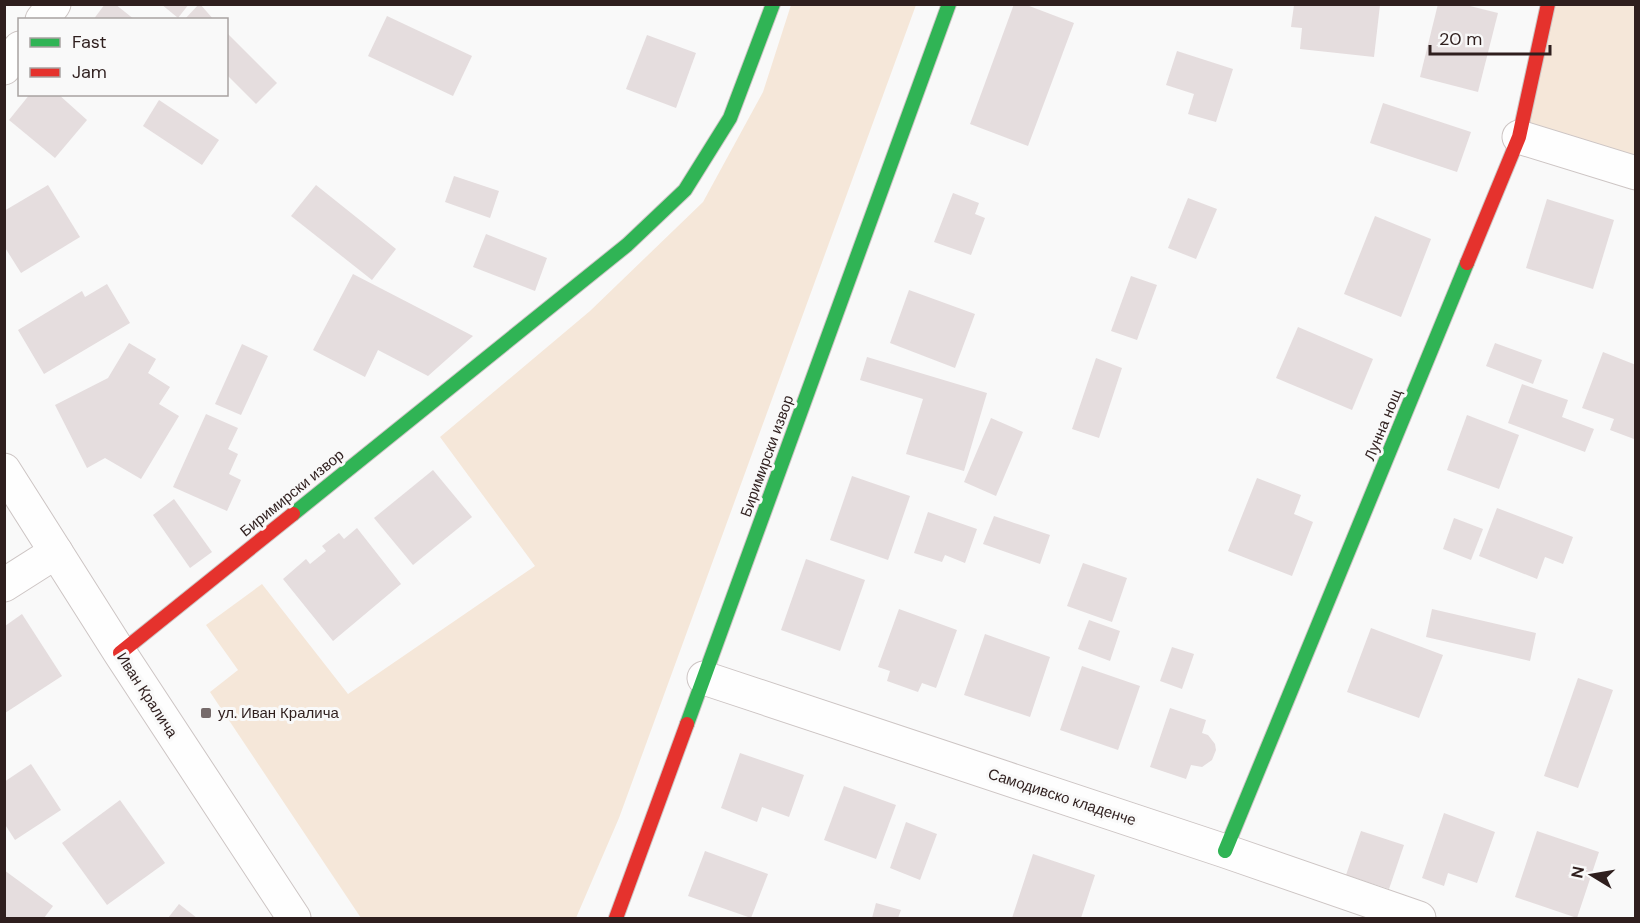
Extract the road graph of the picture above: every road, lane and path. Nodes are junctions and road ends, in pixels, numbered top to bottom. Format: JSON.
{"nodes":[{"id":1,"x":54,"y":4,"type":"edge"},
{"id":2,"x":773,"y":4,"type":"edge"},
{"id":3,"x":949,"y":4,"type":"edge"},
{"id":4,"x":1548,"y":4,"type":"edge"},
{"id":5,"x":44,"y":18,"type":"edge"},
{"id":6,"x":18,"y":50,"type":"edge"},
{"id":7,"x":4,"y":68,"type":"edge"},
{"id":8,"x":1519,"y":137,"type":"junction"},
{"id":9,"x":1635,"y":173,"type":"edge"},
{"id":10,"x":4,"y":470,"type":"edge"},
{"id":11,"x":56,"y":552,"type":"junction"},
{"id":12,"x":4,"y":585,"type":"edge"},
{"id":13,"x":120,"y":653,"type":"junction"},
{"id":14,"x":704,"y":678,"type":"junction"},
{"id":15,"x":1225,"y":851,"type":"junction"},
{"id":16,"x":294,"y":918,"type":"edge"},
{"id":17,"x":616,"y":918,"type":"edge"},
{"id":18,"x":1419,"y":918,"type":"edge"}],
"edges":[{"from":1,"to":5,"type":"street"},
{"from":2,"to":13,"type":"street","name":"Биримирски извор"},
{"from":3,"to":14,"type":"street","name":"Биримирски извор"},
{"from":4,"to":8,"type":"street","name":"Лунна нощ"},
{"from":6,"to":7,"type":"street"},
{"from":8,"to":9,"type":"street"},
{"from":8,"to":15,"type":"street","name":"Лунна нощ"},
{"from":10,"to":11,"type":"street","name":"Иван Кралича"},
{"from":11,"to":12,"type":"street"},
{"from":11,"to":13,"type":"street","name":"Иван Кралича"},
{"from":13,"to":16,"type":"street","name":"Иван Кралича"},
{"from":14,"to":15,"type":"street","name":"Самодивско кладенче"},
{"from":14,"to":17,"type":"street","name":"Биримирски извор"},
{"from":15,"to":18,"type":"street","name":"Самодивско кладенче"}]}
